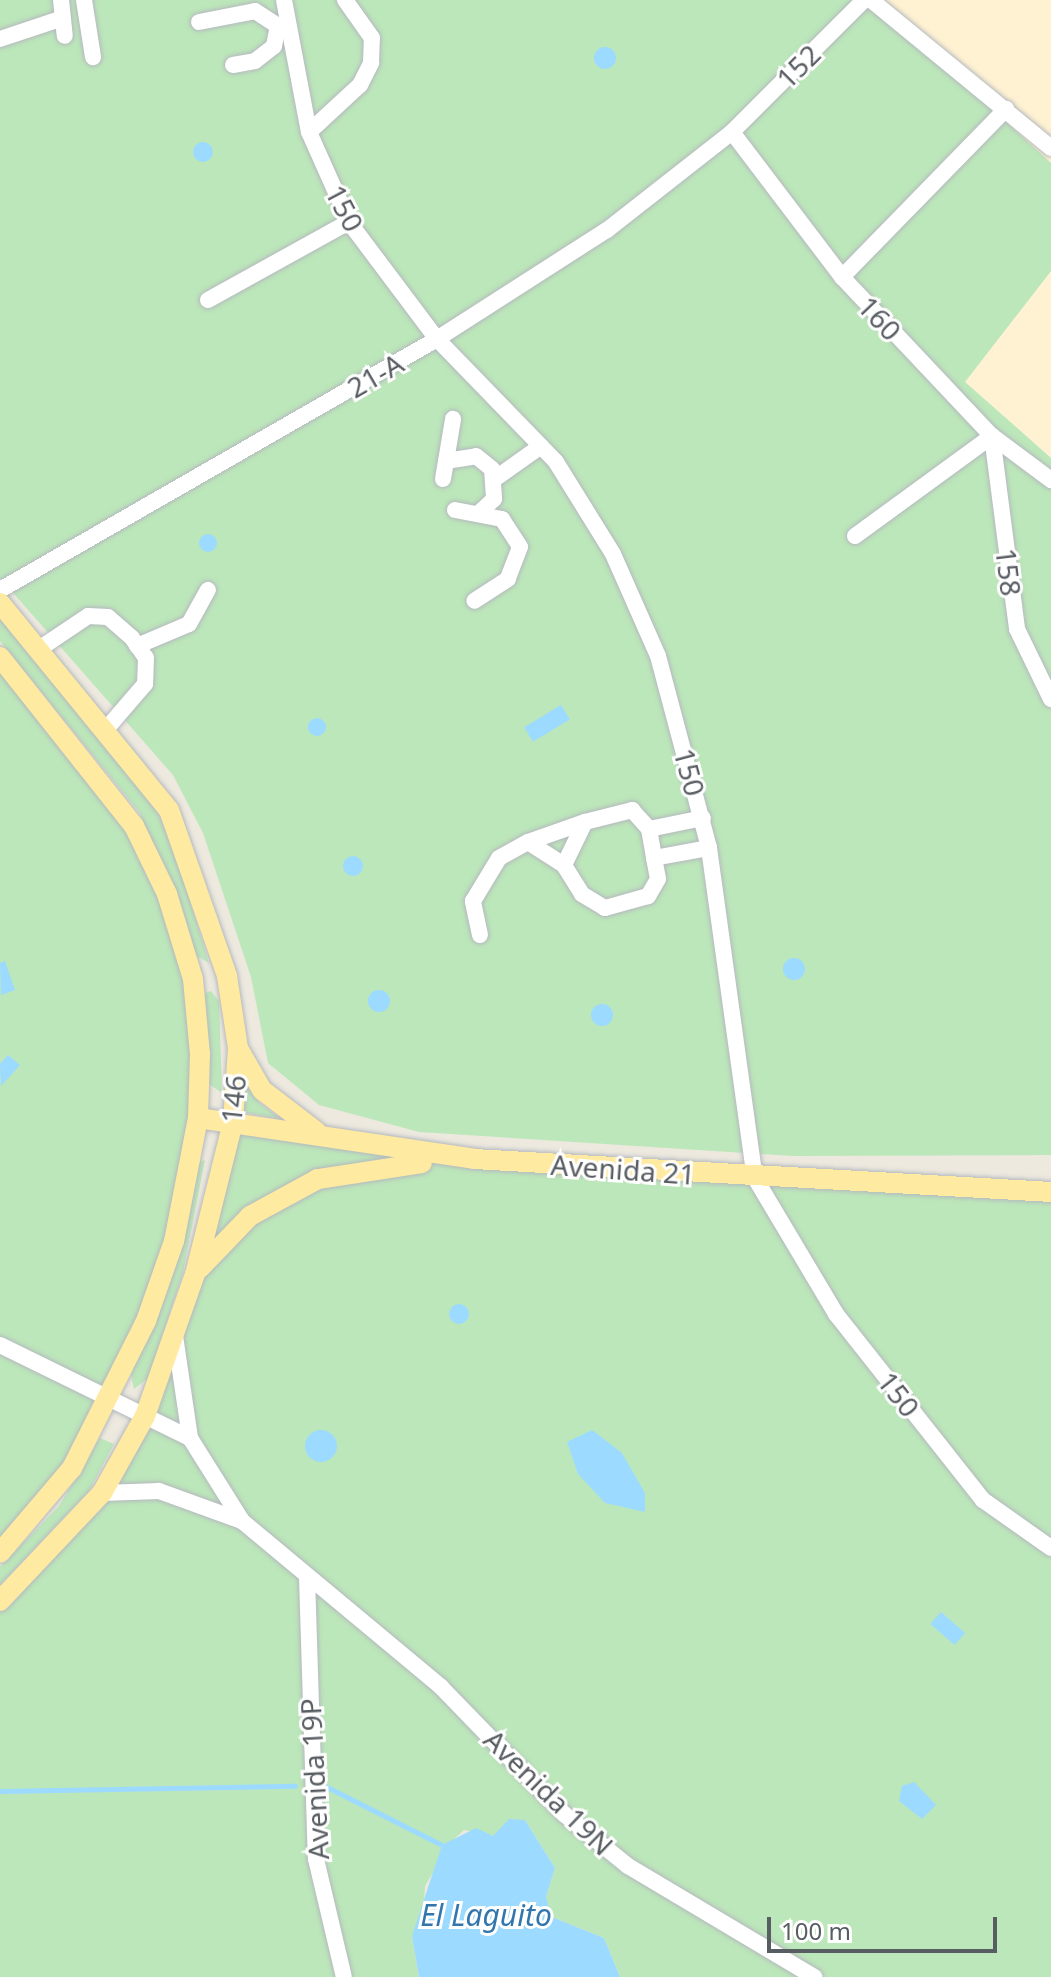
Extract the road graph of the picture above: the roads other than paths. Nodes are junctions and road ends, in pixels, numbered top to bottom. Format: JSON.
{"nodes":[{"id":1,"x":61,"y":0,"type":"edge"},
{"id":2,"x":84,"y":0,"type":"edge"},
{"id":3,"x":284,"y":0,"type":"edge"},
{"id":4,"x":345,"y":0,"type":"edge"},
{"id":5,"x":864,"y":0,"type":"edge"},
{"id":6,"x":871,"y":0,"type":"edge"},
{"id":7,"x":63,"y":18,"type":"junction"},
{"id":8,"x":199,"y":22,"type":"dead end"},
{"id":9,"x":284,"y":25,"type":"junction"},
{"id":10,"x":65,"y":36,"type":"dead end"},
{"id":11,"x":0,"y":39,"type":"edge"},
{"id":12,"x":93,"y":57,"type":"dead end"},
{"id":13,"x":233,"y":65,"type":"dead end"},
{"id":14,"x":1006,"y":109,"type":"junction"},
{"id":15,"x":309,"y":132,"type":"junction"},
{"id":16,"x":732,"y":132,"type":"junction"},
{"id":17,"x":1051,"y":148,"type":"edge"},
{"id":18,"x":349,"y":222,"type":"junction"},
{"id":19,"x":842,"y":277,"type":"junction"},
{"id":20,"x":208,"y":300,"type":"dead end"},
{"id":21,"x":437,"y":339,"type":"junction"},
{"id":22,"x":453,"y":419,"type":"dead end"},
{"id":23,"x":992,"y":436,"type":"junction"},
{"id":24,"x":541,"y":446,"type":"junction"},
{"id":25,"x":446,"y":461,"type":"junction"},
{"id":26,"x":496,"y":478,"type":"junction"},
{"id":27,"x":443,"y":479,"type":"dead end"},
{"id":28,"x":1051,"y":480,"type":"edge"},
{"id":29,"x":455,"y":510,"type":"dead end"},
{"id":30,"x":479,"y":513,"type":"junction"},
{"id":31,"x":855,"y":536,"type":"dead end"},
{"id":32,"x":0,"y":590,"type":"edge"},
{"id":33,"x":208,"y":590,"type":"dead end"},
{"id":34,"x":474,"y":601,"type":"dead end"},
{"id":35,"x":0,"y":603,"type":"edge"},
{"id":36,"x":137,"y":646,"type":"junction"},
{"id":37,"x":39,"y":649,"type":"junction"},
{"id":38,"x":0,"y":657,"type":"edge"},
{"id":39,"x":1051,"y":699,"type":"edge"},
{"id":40,"x":107,"y":728,"type":"junction"},
{"id":41,"x":703,"y":818,"type":"junction"},
{"id":42,"x":585,"y":822,"type":"junction"},
{"id":43,"x":649,"y":829,"type":"junction"},
{"id":44,"x":528,"y":842,"type":"junction"},
{"id":45,"x":709,"y":848,"type":"junction"},
{"id":46,"x":654,"y":858,"type":"junction"},
{"id":47,"x":564,"y":865,"type":"junction"},
{"id":48,"x":480,"y":935,"type":"dead end"},
{"id":49,"x":227,"y":976,"type":"junction"},
{"id":50,"x":193,"y":979,"type":"junction"},
{"id":51,"x":238,"y":1048,"type":"junction"},
{"id":52,"x":198,"y":1118,"type":"junction"},
{"id":53,"x":233,"y":1122,"type":"junction"},
{"id":54,"x":320,"y":1134,"type":"junction"},
{"id":55,"x":474,"y":1159,"type":"junction"},
{"id":56,"x":755,"y":1178,"type":"junction"},
{"id":57,"x":1051,"y":1192,"type":"edge"},
{"id":58,"x":195,"y":1274,"type":"junction"},
{"id":59,"x":175,"y":1336,"type":"junction"},
{"id":60,"x":0,"y":1345,"type":"edge"},
{"id":61,"x":111,"y":1398,"type":"junction"},
{"id":62,"x":145,"y":1416,"type":"junction"},
{"id":63,"x":190,"y":1438,"type":"junction"},
{"id":64,"x":212,"y":1476,"type":"junction"},
{"id":65,"x":102,"y":1493,"type":"junction"},
{"id":66,"x":197,"y":1504,"type":"junction"},
{"id":67,"x":242,"y":1521,"type":"junction"},
{"id":68,"x":1051,"y":1548,"type":"edge"},
{"id":69,"x":0,"y":1553,"type":"edge"},
{"id":70,"x":307,"y":1577,"type":"junction"},
{"id":71,"x":0,"y":1601,"type":"edge"},
{"id":72,"x":344,"y":1977,"type":"edge"},
{"id":73,"x":814,"y":1977,"type":"edge"}],
"edges":[{"from":1,"to":7,"type":"street"},
{"from":2,"to":12,"type":"street"},
{"from":3,"to":9,"type":"street","name":"150"},
{"from":4,"to":15,"type":"street"},
{"from":5,"to":16,"type":"street","name":"152"},
{"from":6,"to":14,"type":"street"},
{"from":7,"to":10,"type":"street"},
{"from":7,"to":11,"type":"street"},
{"from":8,"to":9,"type":"street"},
{"from":9,"to":13,"type":"street"},
{"from":9,"to":15,"type":"street","name":"150"},
{"from":14,"to":17,"type":"street"},
{"from":14,"to":19,"type":"street"},
{"from":15,"to":18,"type":"street","name":"150"},
{"from":16,"to":19,"type":"street","name":"160"},
{"from":16,"to":21,"type":"street","name":"21-A"},
{"from":18,"to":20,"type":"street"},
{"from":18,"to":21,"type":"street","name":"150"},
{"from":19,"to":23,"type":"street","name":"160"},
{"from":21,"to":24,"type":"street","name":"150"},
{"from":21,"to":32,"type":"street","name":"21-A"},
{"from":22,"to":25,"type":"street"},
{"from":23,"to":28,"type":"street","name":"160"},
{"from":23,"to":31,"type":"street"},
{"from":23,"to":39,"type":"street","name":"158"},
{"from":24,"to":26,"type":"street"},
{"from":24,"to":41,"type":"street","name":"150"},
{"from":25,"to":26,"type":"street"},
{"from":25,"to":27,"type":"street"},
{"from":26,"to":30,"type":"street"},
{"from":29,"to":30,"type":"street"},
{"from":30,"to":34,"type":"street"},
{"from":33,"to":36,"type":"street"},
{"from":35,"to":37,"type":"main road","name":"146"},
{"from":36,"to":37,"type":"street"},
{"from":36,"to":40,"type":"street"},
{"from":37,"to":40,"type":"main road","name":"146"},
{"from":38,"to":50,"type":"main road","name":"146"},
{"from":40,"to":49,"type":"main road","name":"146"},
{"from":41,"to":43,"type":"street"},
{"from":41,"to":45,"type":"street","name":"150"},
{"from":42,"to":43,"type":"street"},
{"from":42,"to":44,"type":"street"},
{"from":42,"to":47,"type":"street"},
{"from":43,"to":46,"type":"street"},
{"from":44,"to":47,"type":"street"},
{"from":44,"to":48,"type":"street"},
{"from":45,"to":46,"type":"street"},
{"from":45,"to":56,"type":"street","name":"150"},
{"from":46,"to":47,"type":"street"},
{"from":49,"to":50,"type":"main road"},
{"from":49,"to":51,"type":"main road","name":"146"},
{"from":50,"to":52,"type":"main road","name":"146"},
{"from":51,"to":53,"type":"main road","name":"146"},
{"from":51,"to":54,"type":"main road"},
{"from":52,"to":53,"type":"main road","name":"Avenida 21"},
{"from":52,"to":61,"type":"main road","name":"146"},
{"from":53,"to":54,"type":"main road","name":"Avenida 21"},
{"from":53,"to":58,"type":"main road","name":"146"},
{"from":54,"to":55,"type":"main road","name":"Avenida 21"},
{"from":55,"to":56,"type":"main road","name":"Avenida 21"},
{"from":55,"to":58,"type":"main road"},
{"from":56,"to":57,"type":"main road","name":"Avenida 21"},
{"from":56,"to":68,"type":"street","name":"150"},
{"from":58,"to":59,"type":"main road","name":"146"},
{"from":59,"to":62,"type":"main road","name":"146"},
{"from":59,"to":63,"type":"street"},
{"from":60,"to":61,"type":"street"},
{"from":61,"to":62,"type":"street"},
{"from":61,"to":69,"type":"main road","name":"146"},
{"from":62,"to":63,"type":"street"},
{"from":62,"to":65,"type":"main road","name":"146"},
{"from":63,"to":64,"type":"street"},
{"from":64,"to":66,"type":"street"},
{"from":64,"to":67,"type":"street"},
{"from":65,"to":66,"type":"street"},
{"from":65,"to":71,"type":"main road","name":"146"},
{"from":66,"to":67,"type":"street"},
{"from":67,"to":70,"type":"street","name":"Avenida 19N"},
{"from":70,"to":72,"type":"street","name":"Avenida 19P"},
{"from":70,"to":73,"type":"street","name":"Avenida 19N"}]}
